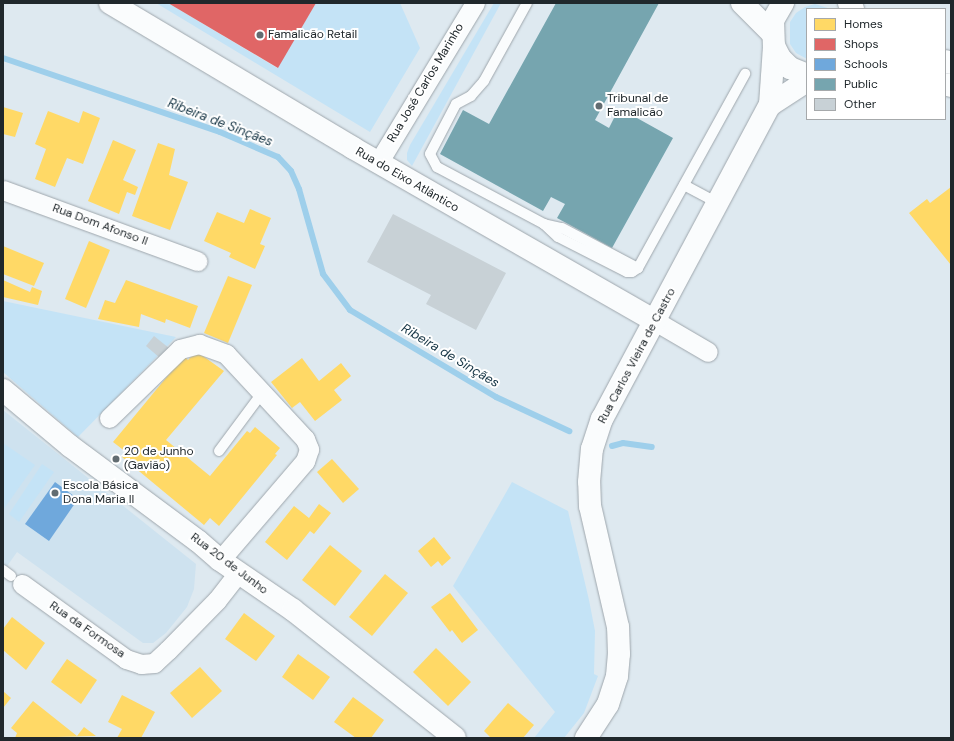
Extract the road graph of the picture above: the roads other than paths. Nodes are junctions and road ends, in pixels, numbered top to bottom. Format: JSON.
{"nodes":[{"id":1,"x":110,"y":3,"type":"edge"},
{"id":2,"x":475,"y":3,"type":"edge"},
{"id":3,"x":527,"y":3,"type":"edge"},
{"id":4,"x":742,"y":3,"type":"edge"},
{"id":5,"x":783,"y":3,"type":"edge"},
{"id":6,"x":773,"y":39,"type":"junction"},
{"id":7,"x":744,"y":74,"type":"dead end"},
{"id":8,"x":806,"y":75,"type":"edge"},
{"id":9,"x":806,"y":82,"type":"edge"},
{"id":10,"x":770,"y":105,"type":"junction"},
{"id":11,"x":378,"y":163,"type":"junction"},
{"id":12,"x":684,"y":185,"type":"junction"},
{"id":13,"x":3,"y":190,"type":"edge"},
{"id":14,"x":718,"y":203,"type":"junction"},
{"id":15,"x":197,"y":261,"type":"dead end"},
{"id":16,"x":655,"y":321,"type":"junction"},
{"id":17,"x":708,"y":352,"type":"dead end"},
{"id":18,"x":3,"y":390,"type":"edge"},
{"id":19,"x":262,"y":393,"type":"junction"},
{"id":20,"x":109,"y":418,"type":"dead end"},
{"id":21,"x":220,"y":451,"type":"dead end"},
{"id":22,"x":220,"y":560,"type":"junction"},
{"id":23,"x":238,"y":573,"type":"junction"},
{"id":24,"x":12,"y":577,"type":"edge"},
{"id":25,"x":455,"y":738,"type":"edge"},
{"id":26,"x":586,"y":738,"type":"edge"}],
"edges":[{"from":1,"to":11,"type":"street","name":"Rua do Eixo Atlântico"},
{"from":2,"to":11,"type":"street","name":"Rua José Carlos Marinho"},
{"from":3,"to":12,"type":"lane"},
{"from":4,"to":6,"type":"street"},
{"from":5,"to":6,"type":"street","name":"Rua Carlos Vieira de Castro"},
{"from":6,"to":8,"type":"street"},
{"from":6,"to":10,"type":"street","name":"Rua Carlos Vieira de Castro"},
{"from":7,"to":12,"type":"lane"},
{"from":9,"to":10,"type":"street","name":"Rua Carlos Vieira de Castro"},
{"from":10,"to":14,"type":"street","name":"Rua Carlos Vieira de Castro"},
{"from":11,"to":16,"type":"street","name":"Rua do Eixo Atlântico"},
{"from":12,"to":14,"type":"lane"},
{"from":13,"to":15,"type":"street","name":"Rua Dom Afonso II"},
{"from":14,"to":16,"type":"street","name":"Rua Carlos Vieira de Castro"},
{"from":16,"to":17,"type":"street","name":"Rua do Eixo Atlântico"},
{"from":16,"to":26,"type":"street","name":"Rua Carlos Vieira de Castro"},
{"from":18,"to":22,"type":"street","name":"Rua 20 de Junho"},
{"from":19,"to":20,"type":"street"},
{"from":19,"to":21,"type":"lane"},
{"from":19,"to":22,"type":"street"},
{"from":22,"to":23,"type":"street","name":"Rua 20 de Junho"},
{"from":23,"to":24,"type":"street","name":"Rua da Formosa"},
{"from":23,"to":25,"type":"street","name":"Rua 20 de Junho"}]}
